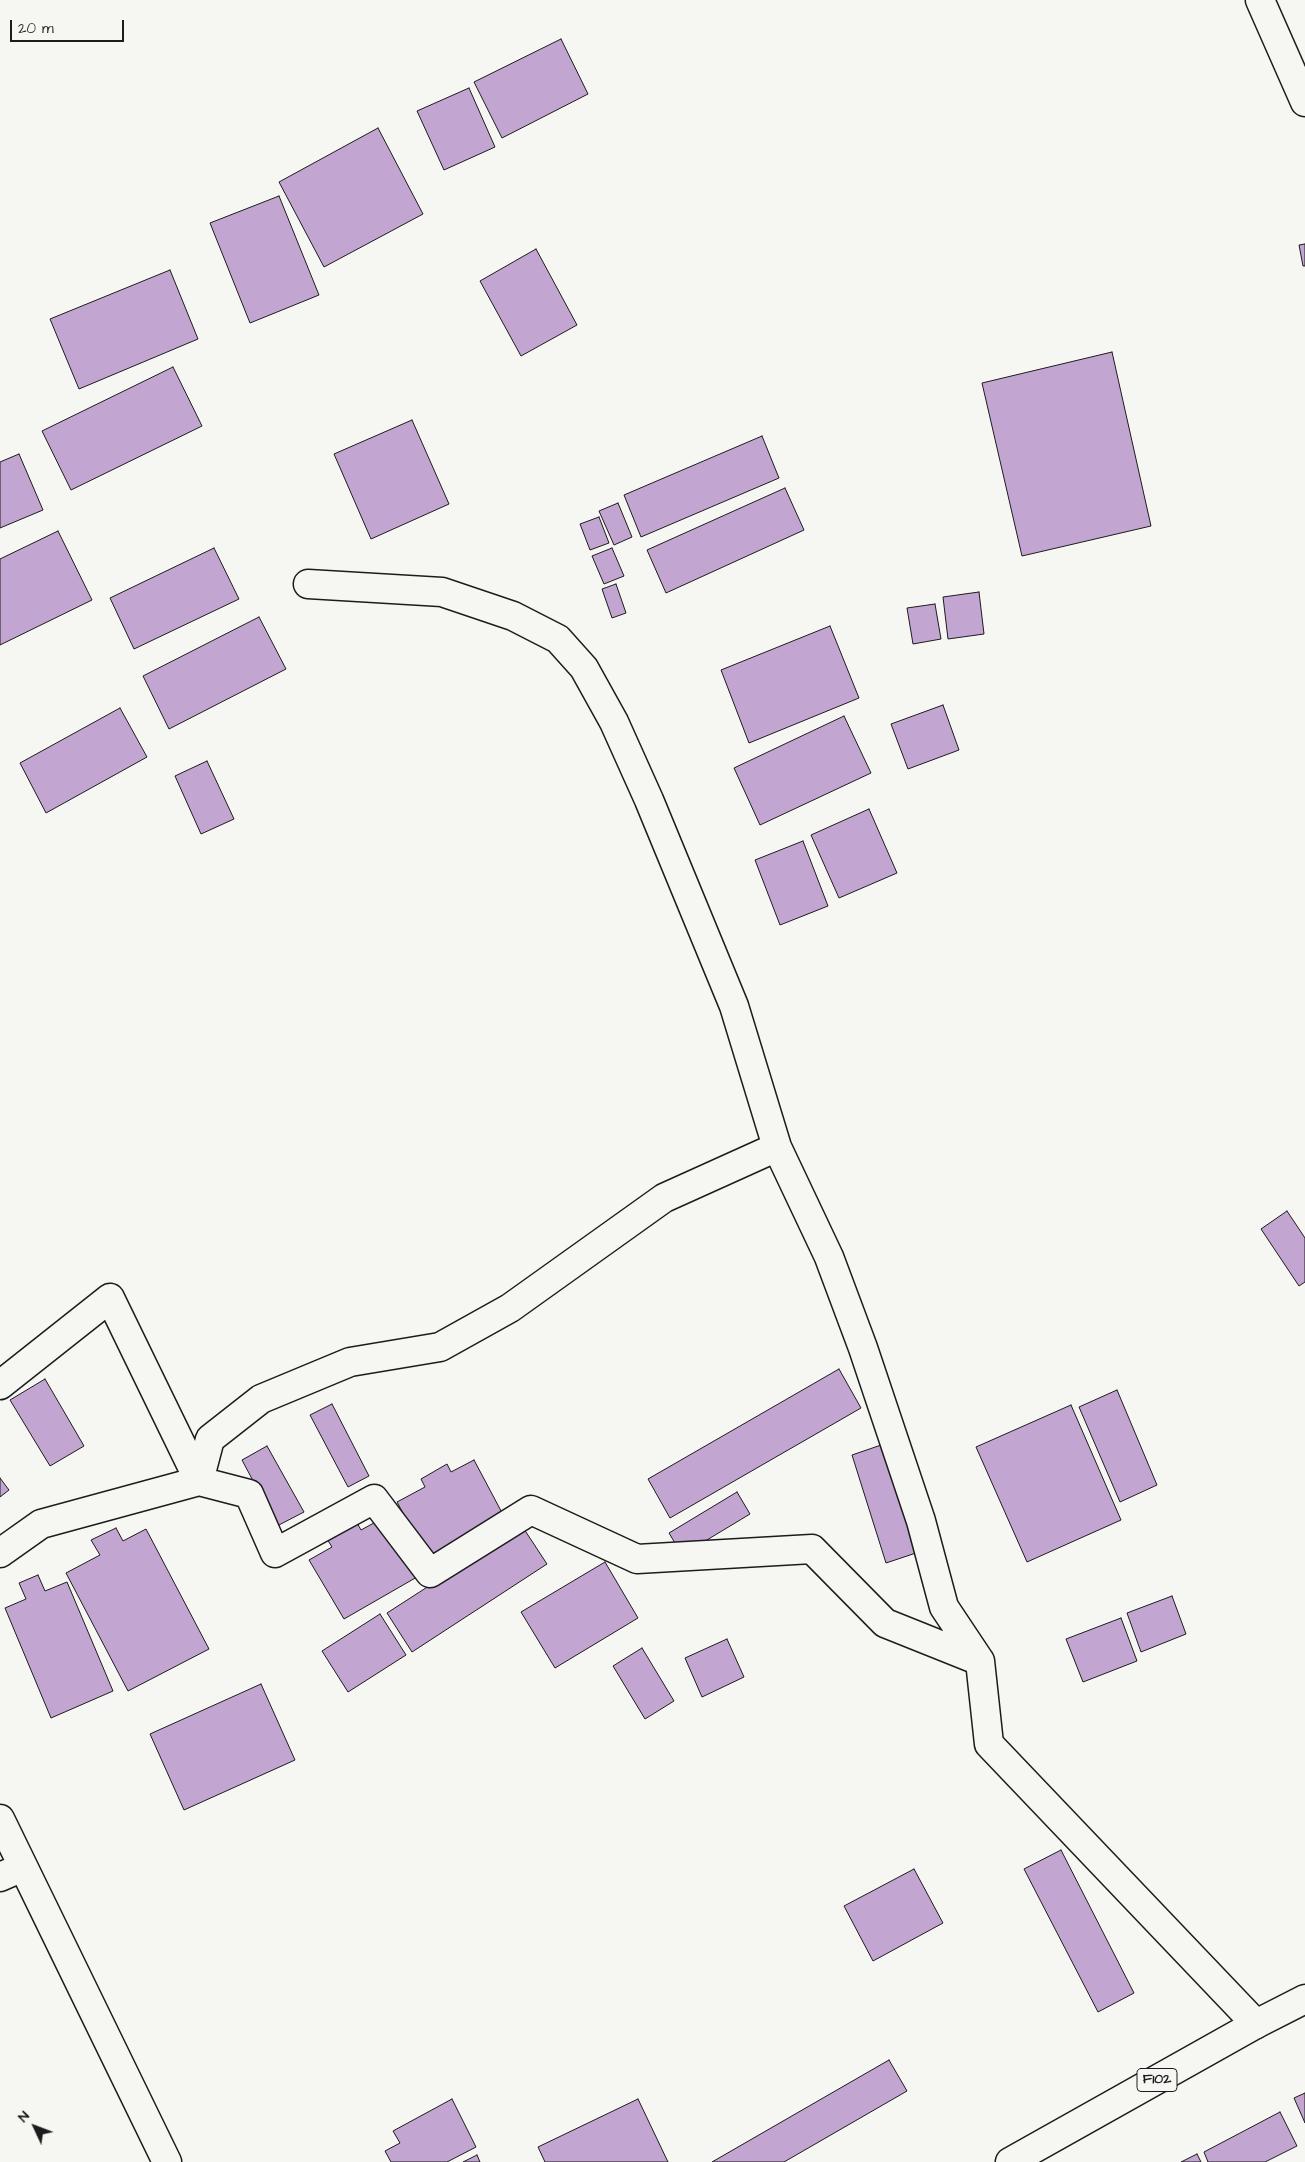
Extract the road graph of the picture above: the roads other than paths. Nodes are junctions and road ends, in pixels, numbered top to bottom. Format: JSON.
{"nodes":[{"id":1,"x":1260,"y":0,"type":"edge"},
{"id":2,"x":1305,"y":102,"type":"edge"},
{"id":3,"x":308,"y":584,"type":"dead end"},
{"id":4,"x":777,"y":1147,"type":"junction"},
{"id":5,"x":0,"y":1385,"type":"edge"},
{"id":6,"x":199,"y":1481,"type":"junction"},
{"id":7,"x":0,"y":1553,"type":"edge"},
{"id":8,"x":980,"y":1661,"type":"junction"},
{"id":9,"x":0,"y":1819,"type":"edge"},
{"id":10,"x":12,"y":1872,"type":"edge"},
{"id":11,"x":1305,"y":2000,"type":"edge"},
{"id":12,"x":1256,"y":2024,"type":"junction"},
{"id":13,"x":167,"y":2162,"type":"edge"},
{"id":14,"x":1010,"y":2162,"type":"edge"}],
"edges":[{"from":1,"to":2,"type":"street"},
{"from":3,"to":4,"type":"street"},
{"from":4,"to":6,"type":"street"},
{"from":4,"to":8,"type":"street"},
{"from":5,"to":6,"type":"street"},
{"from":6,"to":7,"type":"street"},
{"from":6,"to":8,"type":"street"},
{"from":8,"to":12,"type":"street"},
{"from":9,"to":10,"type":"street"},
{"from":10,"to":13,"type":"street"},
{"from":11,"to":12,"type":"street","number":"F102"},
{"from":12,"to":14,"type":"street","number":"F102"}]}
